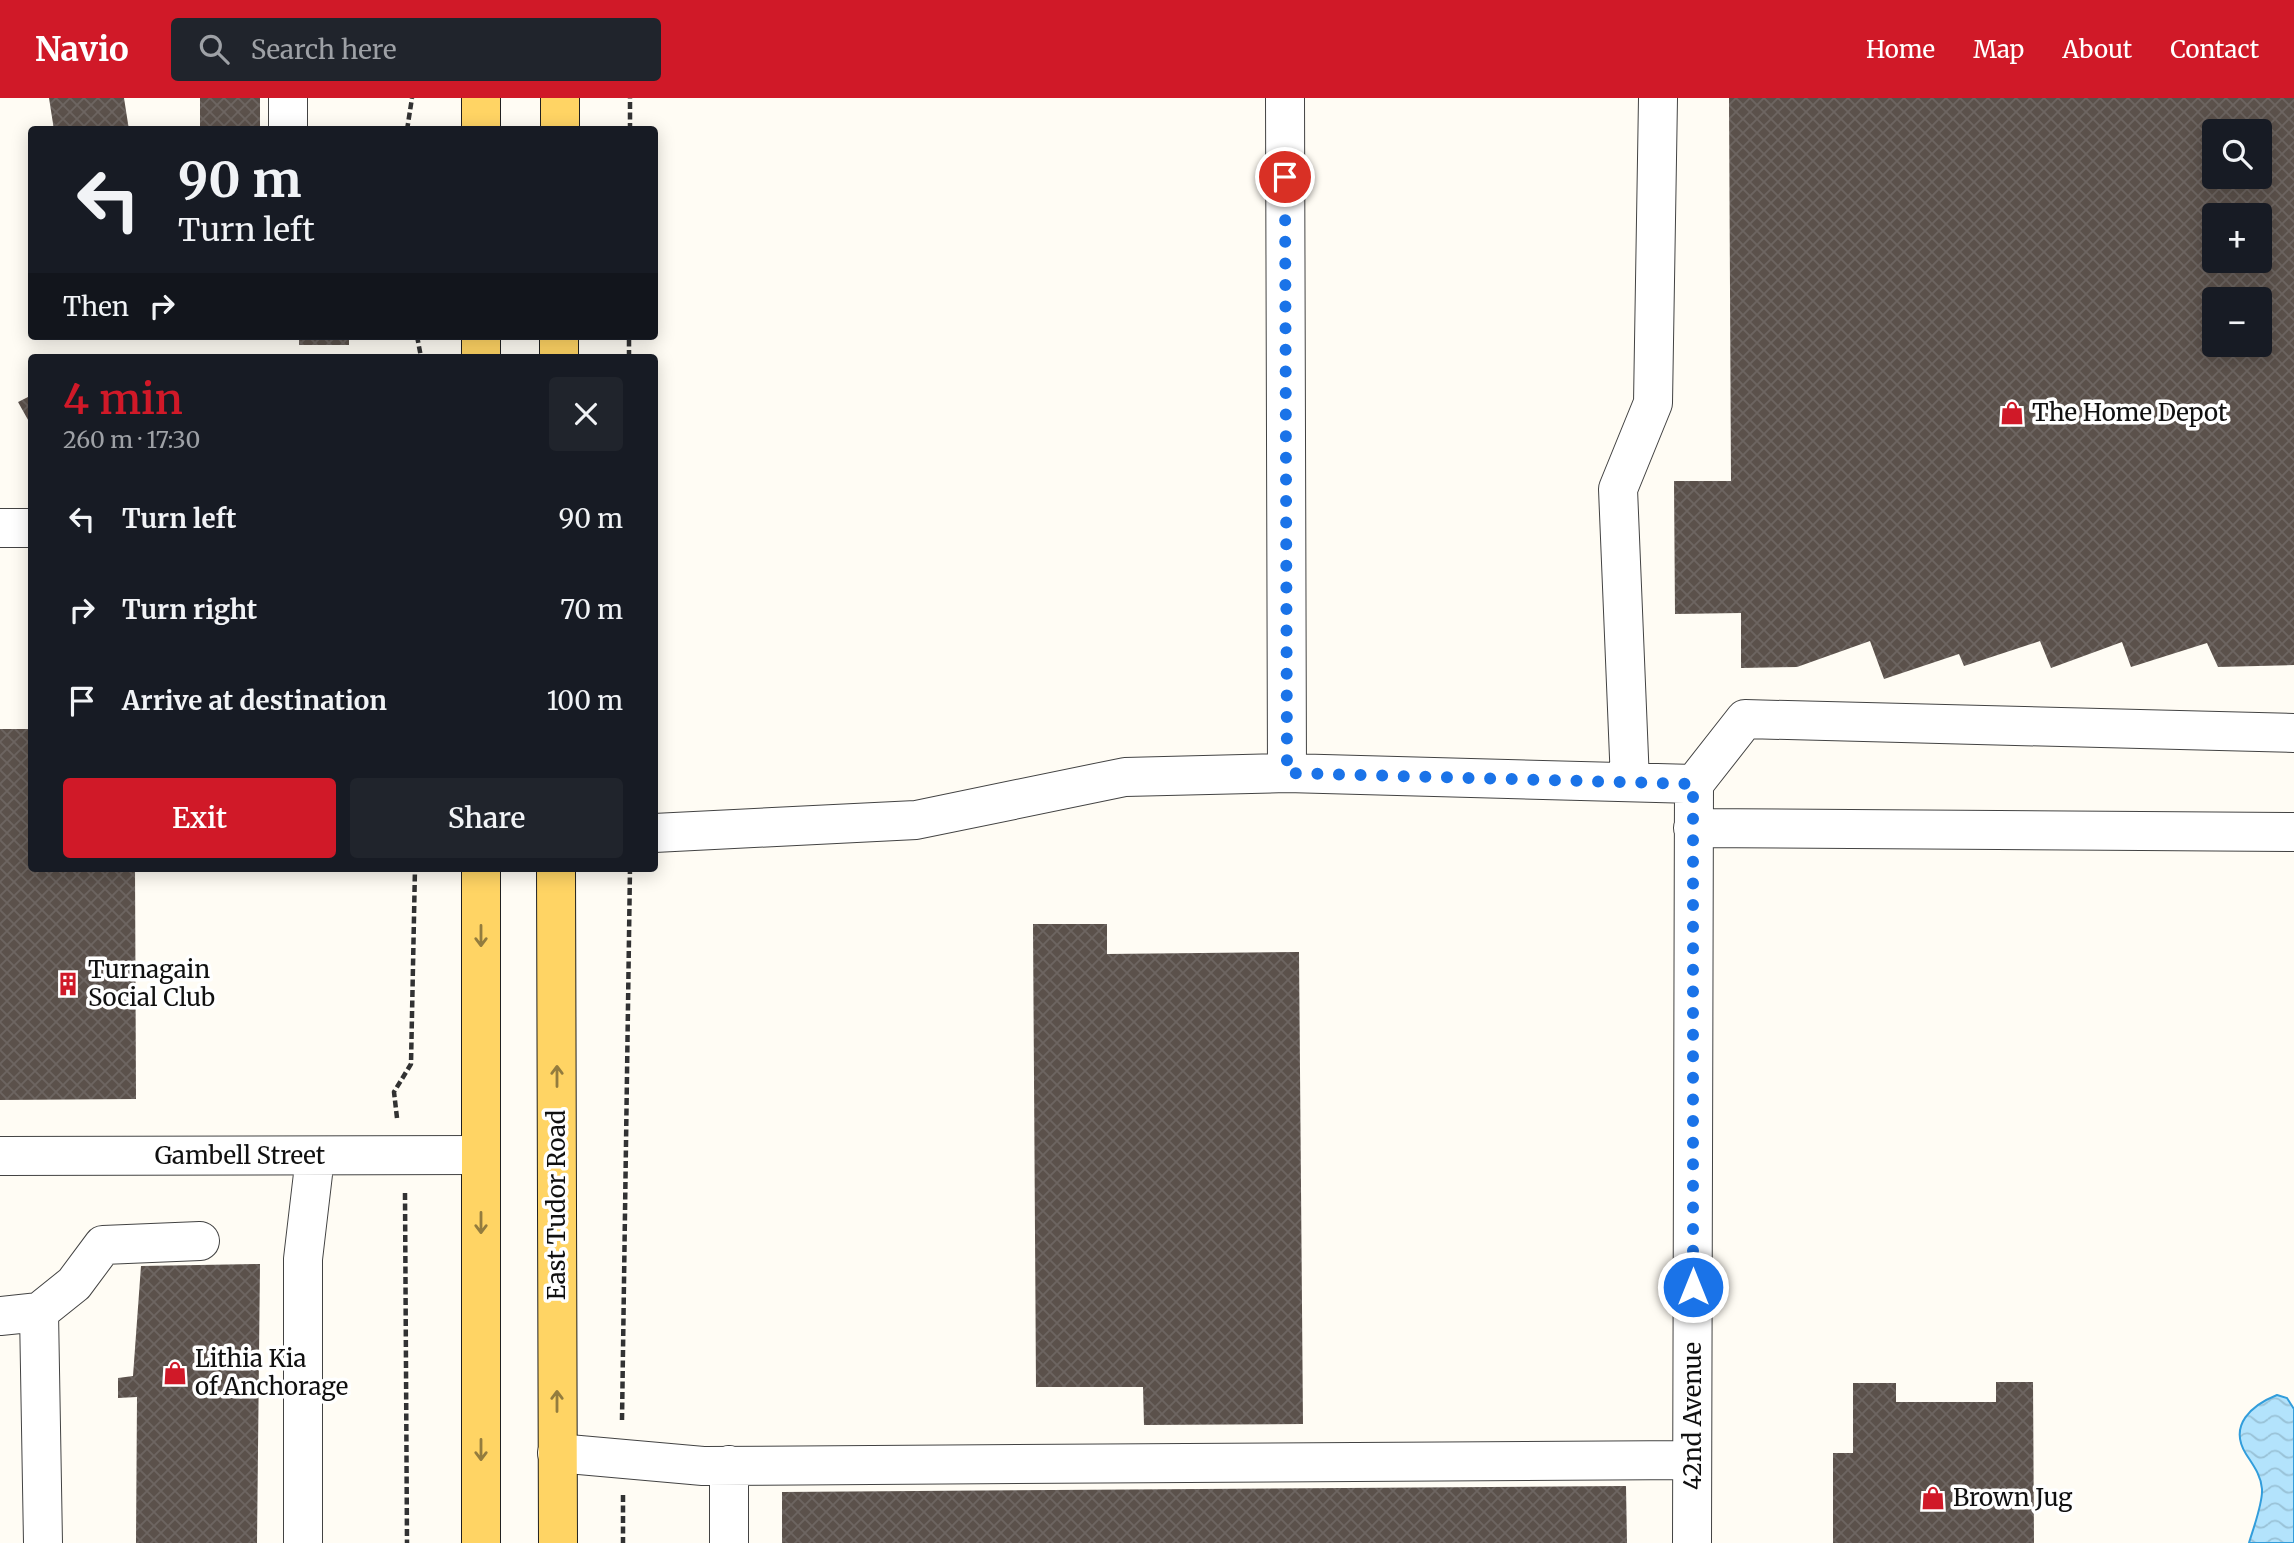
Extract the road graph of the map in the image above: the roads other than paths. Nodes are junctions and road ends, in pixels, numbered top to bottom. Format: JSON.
{"nodes":[{"id":1,"x":288,"y":98,"type":"edge"},
{"id":2,"x":481,"y":98,"type":"edge"},
{"id":3,"x":560,"y":98,"type":"edge"},
{"id":4,"x":1285,"y":98,"type":"edge"},
{"id":5,"x":1658,"y":98,"type":"edge"},
{"id":6,"x":288,"y":126,"type":"edge"},
{"id":7,"x":481,"y":126,"type":"edge"},
{"id":8,"x":560,"y":126,"type":"edge"},
{"id":9,"x":0,"y":528,"type":"edge"},
{"id":10,"x":28,"y":528,"type":"edge"},
{"id":11,"x":2294,"y":733,"type":"edge"},
{"id":12,"x":1287,"y":773,"type":"junction"},
{"id":13,"x":1630,"y":782,"type":"junction"},
{"id":14,"x":1693,"y":784,"type":"junction"},
{"id":15,"x":1693,"y":828,"type":"junction"},
{"id":16,"x":2294,"y":832,"type":"edge"},
{"id":17,"x":658,"y":833,"type":"edge"},
{"id":18,"x":481,"y":872,"type":"edge"},
{"id":19,"x":556,"y":872,"type":"edge"},
{"id":20,"x":481,"y":1155,"type":"junction"},
{"id":21,"x":0,"y":1156,"type":"edge"},
{"id":22,"x":315,"y":1157,"type":"junction"},
{"id":23,"x":200,"y":1241,"type":"dead end"},
{"id":24,"x":39,"y":1312,"type":"junction"},
{"id":25,"x":0,"y":1316,"type":"edge"},
{"id":26,"x":557,"y":1453,"type":"junction"},
{"id":27,"x":1692,"y":1460,"type":"junction"},
{"id":28,"x":729,"y":1465,"type":"junction"},
{"id":29,"x":43,"y":1543,"type":"edge"},
{"id":30,"x":303,"y":1543,"type":"edge"},
{"id":31,"x":481,"y":1543,"type":"edge"},
{"id":32,"x":558,"y":1543,"type":"edge"},
{"id":33,"x":729,"y":1543,"type":"edge"},
{"id":34,"x":1692,"y":1543,"type":"edge"}],
"edges":[{"from":1,"to":6,"type":"street"},
{"from":2,"to":7,"type":"main road"},
{"from":3,"to":8,"type":"main road"},
{"from":4,"to":12,"type":"street"},
{"from":5,"to":13,"type":"street"},
{"from":9,"to":10,"type":"street"},
{"from":11,"to":14,"type":"street"},
{"from":12,"to":13,"type":"street"},
{"from":12,"to":17,"type":"street"},
{"from":13,"to":14,"type":"street"},
{"from":14,"to":15,"type":"street","name":"42nd Avenue"},
{"from":15,"to":16,"type":"street"},
{"from":15,"to":27,"type":"street","name":"42nd Avenue"},
{"from":18,"to":20,"type":"main road","one_way":true},
{"from":26,"to":19,"type":"main road","name":"East Tudor Road","one_way":true},
{"from":20,"to":22,"type":"street","name":"Gambell Street"},
{"from":20,"to":31,"type":"main road","one_way":true},
{"from":21,"to":22,"type":"street","name":"Gambell Street"},
{"from":22,"to":30,"type":"street"},
{"from":23,"to":24,"type":"street"},
{"from":24,"to":25,"type":"street"},
{"from":24,"to":29,"type":"street"},
{"from":26,"to":28,"type":"street"},
{"from":26,"to":32,"type":"main road","name":"East Tudor Road"},
{"from":27,"to":28,"type":"street"},
{"from":27,"to":34,"type":"street","name":"42nd Avenue"},
{"from":28,"to":33,"type":"street"}]}
